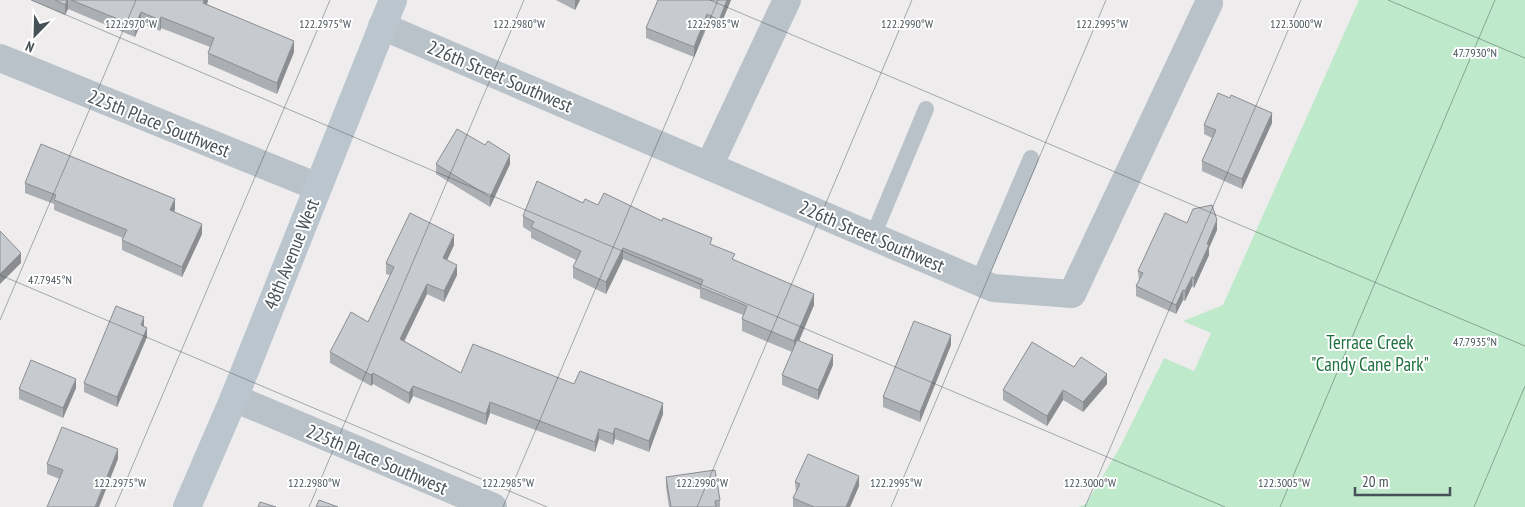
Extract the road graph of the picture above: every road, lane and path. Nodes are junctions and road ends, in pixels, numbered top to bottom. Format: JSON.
{"nodes":[{"id":1,"x":393,"y":0,"type":"edge"},
{"id":2,"x":787,"y":0,"type":"edge"},
{"id":3,"x":1209,"y":3,"type":"dead end"},
{"id":4,"x":382,"y":26,"type":"junction"},
{"id":5,"x":0,"y":58,"type":"edge"},
{"id":6,"x":926,"y":109,"type":"dead end"},
{"id":7,"x":1031,"y":158,"type":"dead end"},
{"id":8,"x":709,"y":166,"type":"junction"},
{"id":9,"x":318,"y":188,"type":"junction"},
{"id":10,"x":873,"y":236,"type":"junction"},
{"id":11,"x":978,"y":282,"type":"junction"},
{"id":12,"x":234,"y":398,"type":"junction"},
{"id":13,"x":187,"y":507,"type":"edge"},
{"id":14,"x":493,"y":507,"type":"edge"}],
"edges":[{"from":1,"to":4,"type":"main road","name":"48th Avenue West"},
{"from":2,"to":8,"type":"street"},
{"from":3,"to":11,"type":"street","name":"226th Street Southwest"},
{"from":4,"to":8,"type":"street","name":"226th Street Southwest"},
{"from":4,"to":9,"type":"main road","name":"48th Avenue West"},
{"from":5,"to":9,"type":"street","name":"225th Place Southwest"},
{"from":6,"to":10,"type":"lane"},
{"from":7,"to":11,"type":"lane"},
{"from":8,"to":10,"type":"street","name":"226th Street Southwest"},
{"from":9,"to":12,"type":"main road","name":"48th Avenue West"},
{"from":10,"to":11,"type":"street","name":"226th Street Southwest"},
{"from":12,"to":13,"type":"main road","name":"48th Avenue West"},
{"from":12,"to":14,"type":"street","name":"225th Place Southwest"}]}
